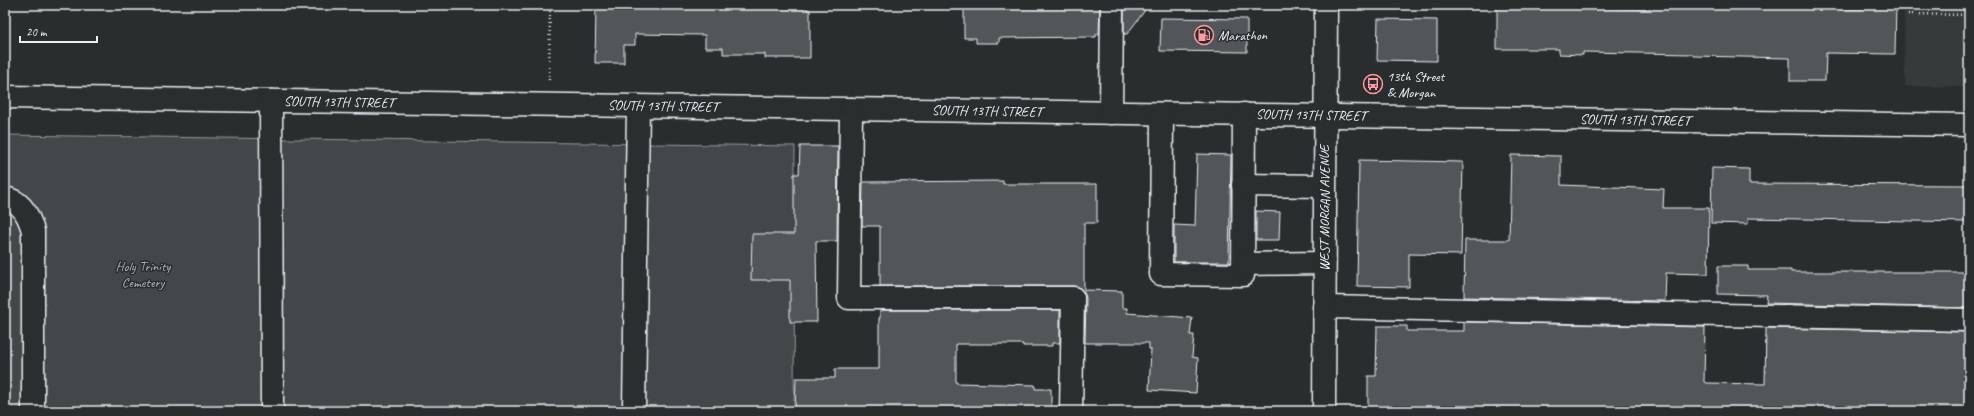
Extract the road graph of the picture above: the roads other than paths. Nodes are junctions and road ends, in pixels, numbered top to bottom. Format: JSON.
{"nodes":[{"id":1,"x":1112,"y":5,"type":"edge"},
{"id":2,"x":1326,"y":5,"type":"edge"},
{"id":3,"x":5,"y":96,"type":"edge"},
{"id":4,"x":271,"y":101,"type":"junction"},
{"id":5,"x":638,"y":106,"type":"junction"},
{"id":6,"x":851,"y":109,"type":"junction"},
{"id":7,"x":1111,"y":113,"type":"junction"},
{"id":8,"x":1162,"y":114,"type":"junction"},
{"id":9,"x":1244,"y":114,"type":"junction"},
{"id":10,"x":1324,"y":115,"type":"junction"},
{"id":11,"x":1969,"y":125,"type":"edge"},
{"id":12,"x":1243,"y":185,"type":"junction"},
{"id":13,"x":1324,"y":186,"type":"junction"},
{"id":14,"x":5,"y":198,"type":"edge"},
{"id":15,"x":1324,"y":263,"type":"junction"},
{"id":16,"x":1243,"y":264,"type":"junction"},
{"id":17,"x":1324,"y":308,"type":"junction"},
{"id":18,"x":1969,"y":320,"type":"edge"},
{"id":19,"x":33,"y":411,"type":"edge"},
{"id":20,"x":272,"y":411,"type":"edge"},
{"id":21,"x":634,"y":411,"type":"edge"},
{"id":22,"x":1071,"y":411,"type":"edge"},
{"id":23,"x":1324,"y":411,"type":"edge"}],
"edges":[{"from":1,"to":7,"type":"street"},
{"from":2,"to":10,"type":"street","name":"WEST MORGAN AVENUE"},
{"from":3,"to":4,"type":"street","name":"SOUTH 13TH STREET"},
{"from":4,"to":5,"type":"street","name":"SOUTH 13TH STREET"},
{"from":4,"to":20,"type":"street"},
{"from":5,"to":6,"type":"street","name":"SOUTH 13TH STREET"},
{"from":5,"to":21,"type":"street"},
{"from":6,"to":7,"type":"street","name":"SOUTH 13TH STREET"},
{"from":6,"to":22,"type":"street"},
{"from":7,"to":8,"type":"street","name":"SOUTH 13TH STREET"},
{"from":8,"to":9,"type":"street","name":"SOUTH 13TH STREET"},
{"from":8,"to":16,"type":"street"},
{"from":9,"to":10,"type":"street","name":"SOUTH 13TH STREET"},
{"from":9,"to":12,"type":"street"},
{"from":10,"to":11,"type":"street","name":"SOUTH 13TH STREET"},
{"from":10,"to":13,"type":"street","name":"WEST MORGAN AVENUE"},
{"from":12,"to":13,"type":"street"},
{"from":12,"to":16,"type":"street"},
{"from":13,"to":15,"type":"street","name":"WEST MORGAN AVENUE"},
{"from":14,"to":19,"type":"street"},
{"from":15,"to":16,"type":"street"},
{"from":15,"to":17,"type":"street","name":"WEST MORGAN AVENUE"},
{"from":17,"to":18,"type":"street"},
{"from":17,"to":23,"type":"street","name":"WEST MORGAN AVENUE"}]}
